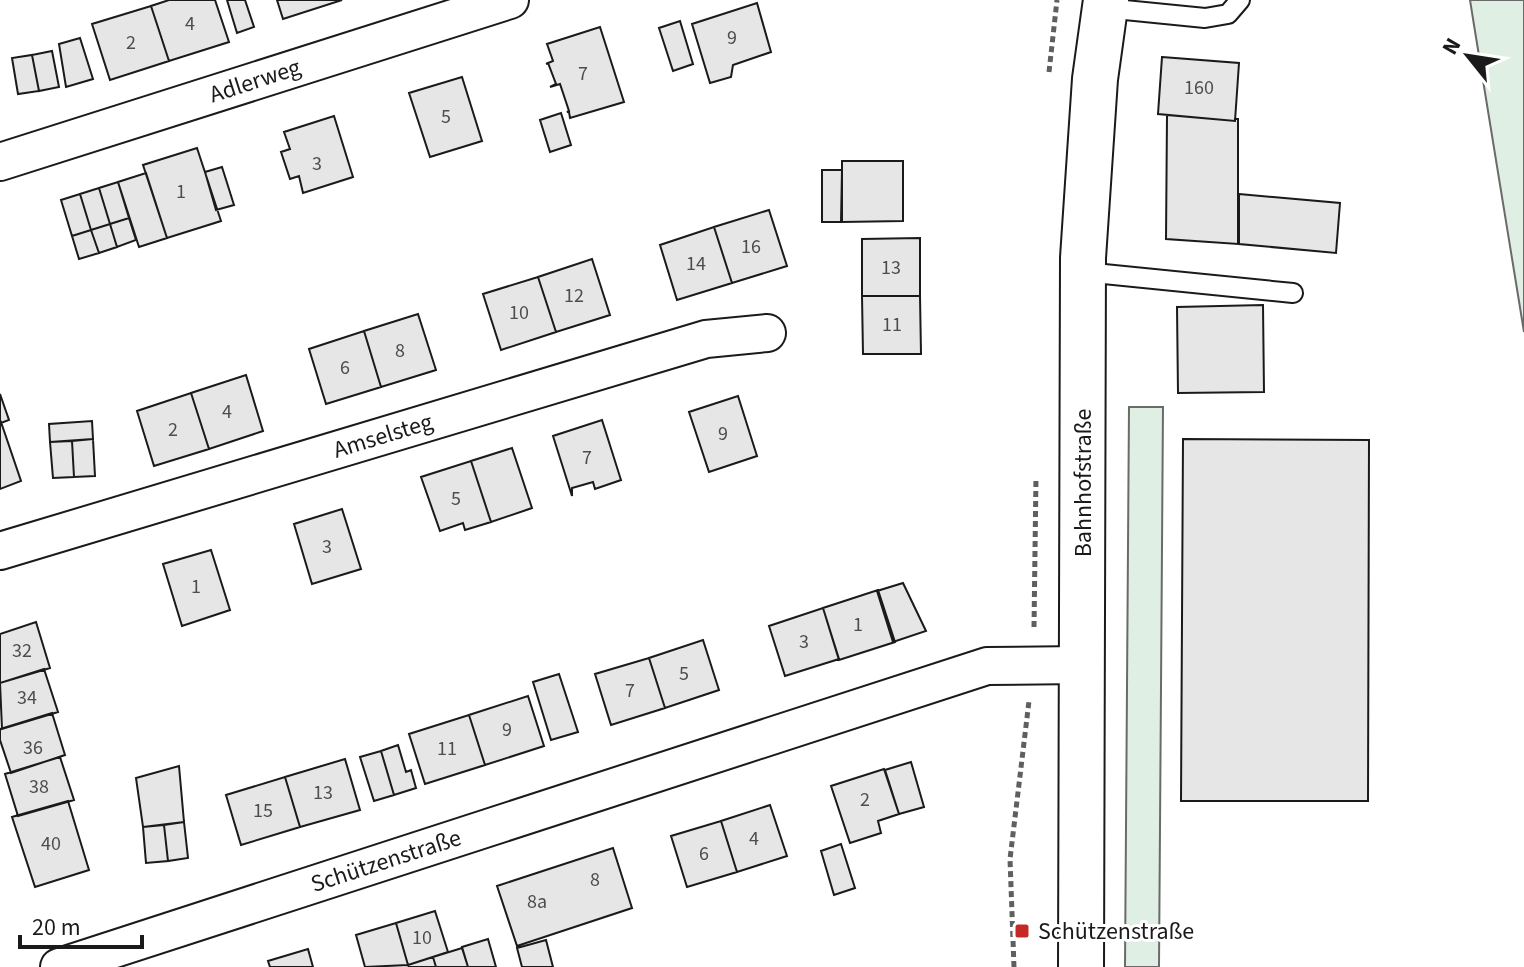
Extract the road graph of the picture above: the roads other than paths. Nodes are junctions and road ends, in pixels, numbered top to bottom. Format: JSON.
{"nodes":[{"id":1,"x":510,"y":0,"type":"edge"},
{"id":2,"x":1240,"y":0,"type":"edge"},
{"id":3,"x":1106,"y":4,"type":"edge"},
{"id":4,"x":0,"y":162,"type":"edge"},
{"id":5,"x":1084,"y":272,"type":"junction"},
{"id":6,"x":1293,"y":293,"type":"dead end"},
{"id":7,"x":767,"y":333,"type":"dead end"},
{"id":8,"x":0,"y":551,"type":"edge"},
{"id":9,"x":1082,"y":665,"type":"junction"},
{"id":10,"x":59,"y":967,"type":"edge"},
{"id":11,"x":1081,"y":967,"type":"edge"}],
"edges":[{"from":1,"to":4,"type":"street","name":"Adlerweg"},
{"from":2,"to":3,"type":"lane"},
{"from":3,"to":5,"type":"street","name":"Bahnhofstraße"},
{"from":5,"to":6,"type":"lane"},
{"from":5,"to":9,"type":"street","name":"Bahnhofstraße"},
{"from":7,"to":8,"type":"street","name":"Amselsteg"},
{"from":9,"to":10,"type":"street","name":"Schützenstraße"},
{"from":9,"to":11,"type":"street","name":"Bahnhofstraße"}]}
